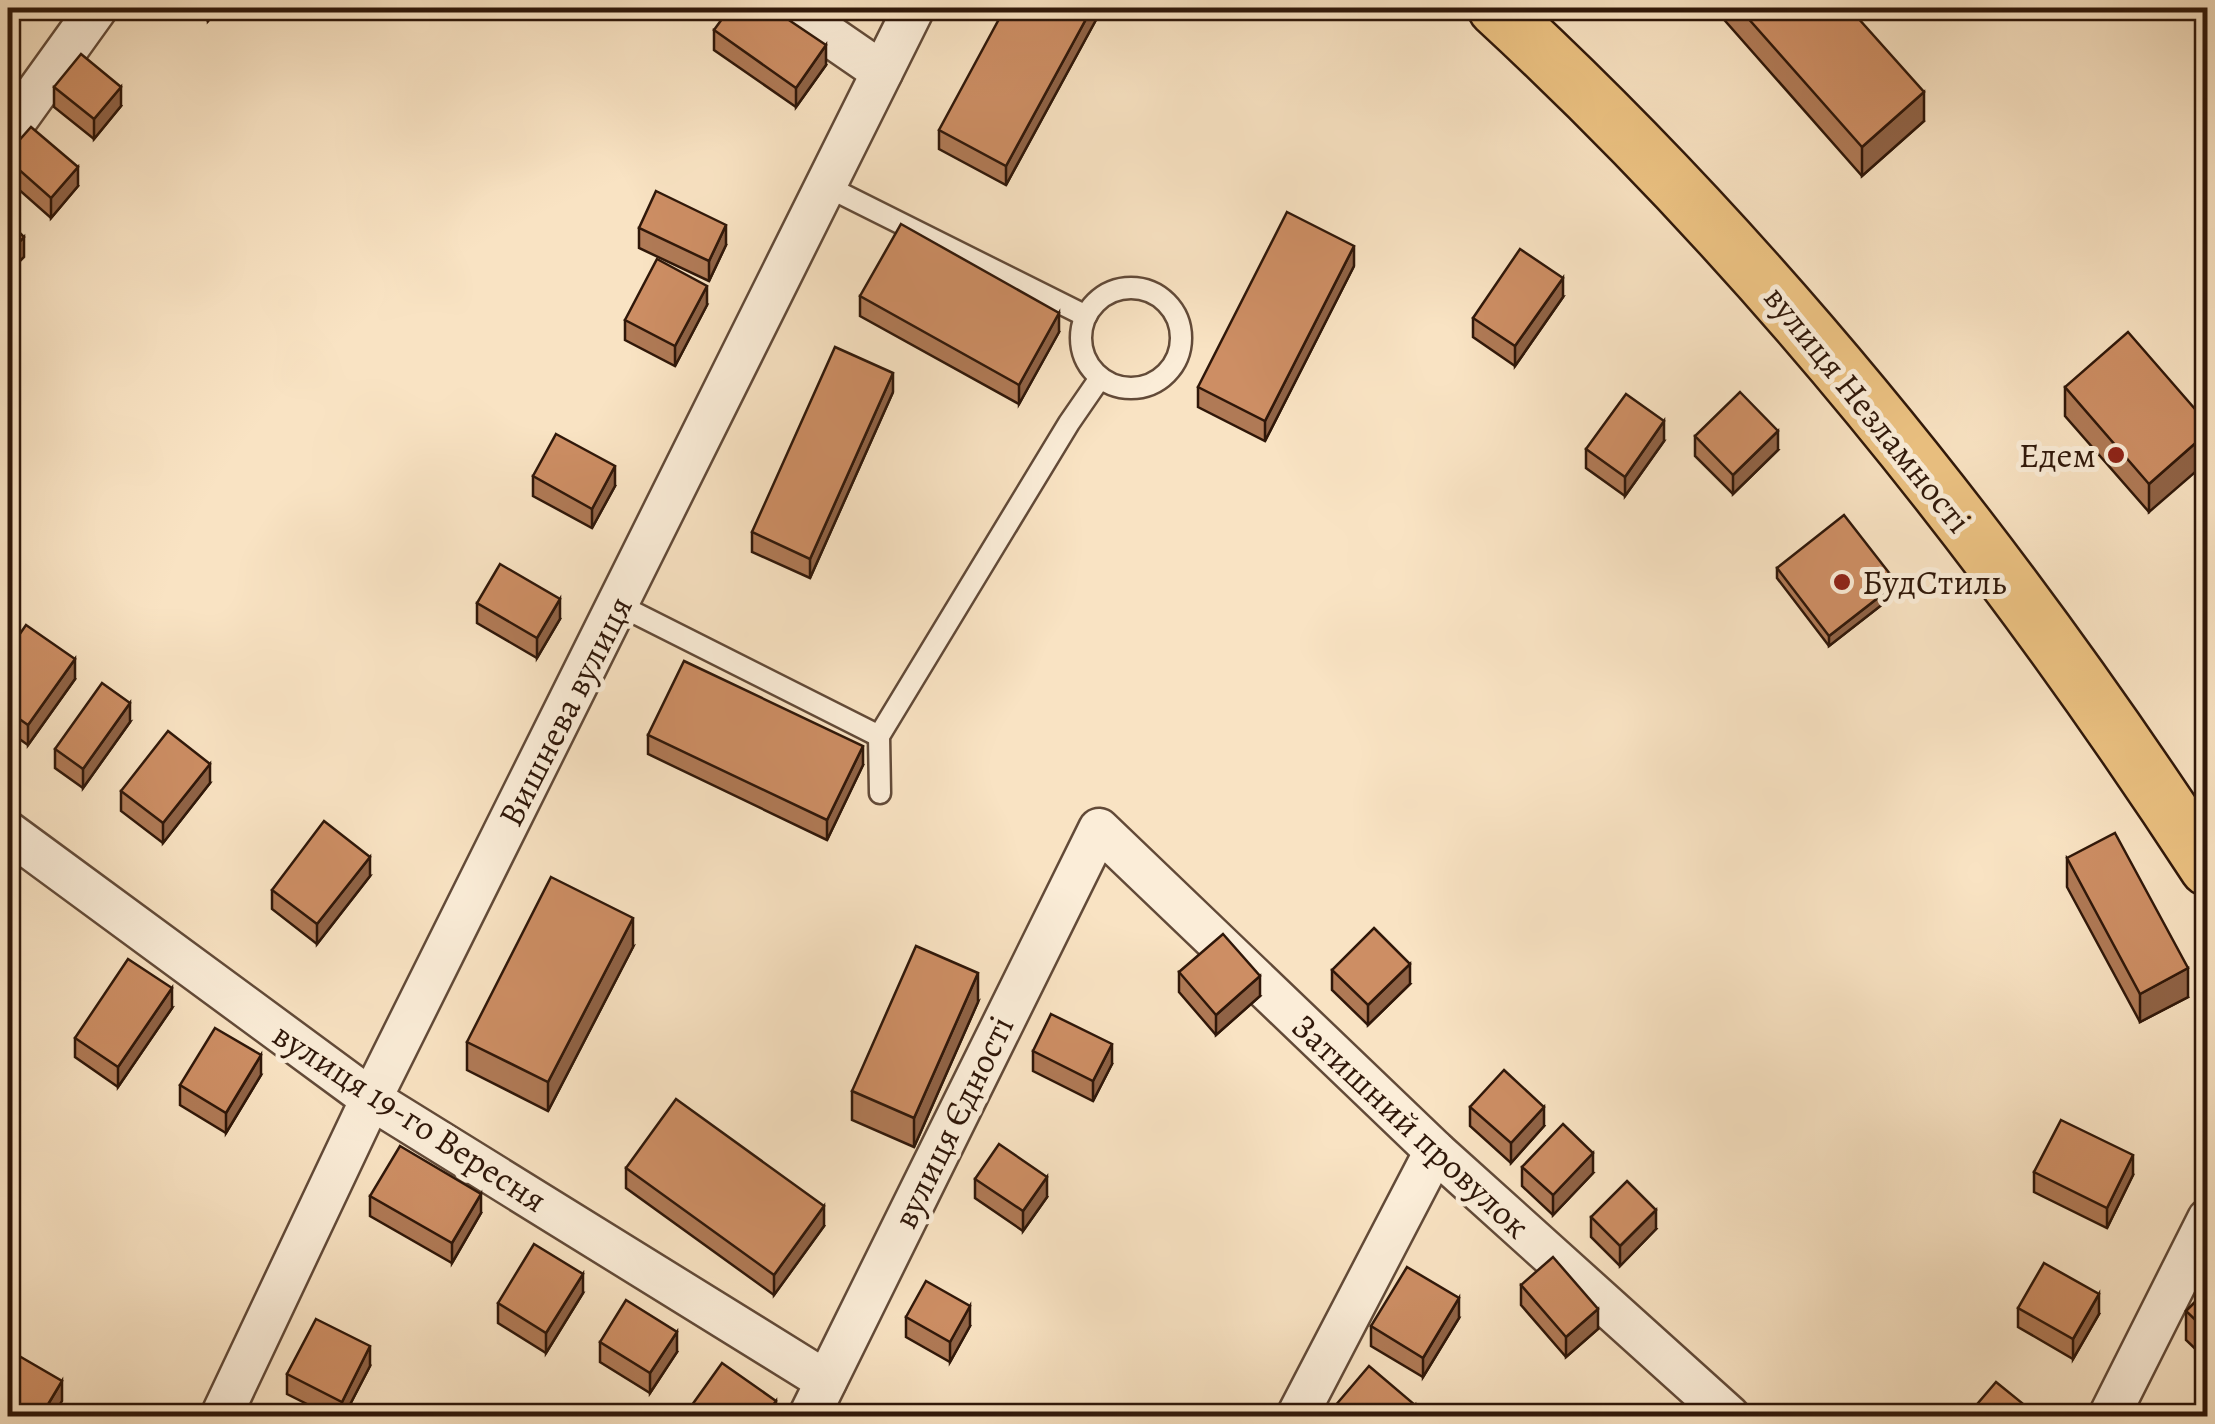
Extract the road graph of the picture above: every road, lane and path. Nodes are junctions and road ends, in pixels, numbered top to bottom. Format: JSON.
{"nodes":[{"id":1,"x":97,"y":8,"type":"edge"},
{"id":2,"x":789,"y":8,"type":"edge"},
{"id":3,"x":914,"y":8,"type":"edge"},
{"id":4,"x":1496,"y":8,"type":"edge"},
{"id":5,"x":882,"y":72,"type":"junction"},
{"id":6,"x":8,"y":132,"type":"edge"},
{"id":7,"x":826,"y":186,"type":"junction"},
{"id":8,"x":1086,"y":316,"type":"junction"},
{"id":9,"x":1100,"y":378,"type":"junction"},
{"id":10,"x":619,"y":605,"type":"junction"},
{"id":11,"x":879,"y":736,"type":"junction"},
{"id":12,"x":880,"y":793,"type":"dead end"},
{"id":13,"x":1099,"y":829,"type":"joint"},
{"id":14,"x":8,"y":832,"type":"edge"},
{"id":15,"x":2208,"y":868,"type":"edge"},
{"id":16,"x":371,"y":1099,"type":"junction"},
{"id":17,"x":1435,"y":1151,"type":"junction"},
{"id":18,"x":2208,"y":1218,"type":"edge"},
{"id":19,"x":818,"y":1399,"type":"edge"},
{"id":20,"x":221,"y":1416,"type":"edge"},
{"id":21,"x":1297,"y":1416,"type":"edge"},
{"id":22,"x":1730,"y":1416,"type":"edge"},
{"id":23,"x":2108,"y":1416,"type":"edge"}],
"edges":[{"from":1,"to":6,"type":"street"},
{"from":2,"to":5,"type":"street"},
{"from":3,"to":5,"type":"street","name":"Вишнева вулиця"},
{"from":4,"to":15,"type":"highway","name":"вулиця Незламності"},
{"from":5,"to":7,"type":"street","name":"Вишнева вулиця"},
{"from":7,"to":8,"type":"lane"},
{"from":7,"to":10,"type":"street","name":"Вишнева вулиця"},
{"from":8,"to":9,"type":"lane"},
{"from":8,"to":9,"type":"lane"},
{"from":9,"to":11,"type":"lane"},
{"from":10,"to":11,"type":"lane"},
{"from":10,"to":16,"type":"street","name":"Вишнева вулиця"},
{"from":11,"to":12,"type":"lane"},
{"from":13,"to":17,"type":"street","name":"Затишний провулок"},
{"from":13,"to":19,"type":"street","name":"вулиця Єдності"},
{"from":14,"to":16,"type":"street","name":"вулиця 19-го Вересня"},
{"from":16,"to":19,"type":"street","name":"вулиця 19-го Вересня"},
{"from":16,"to":20,"type":"street","name":"Вишнева вулиця"},
{"from":17,"to":21,"type":"street"},
{"from":17,"to":22,"type":"street","name":"Затишний провулок"},
{"from":18,"to":23,"type":"street"}]}
